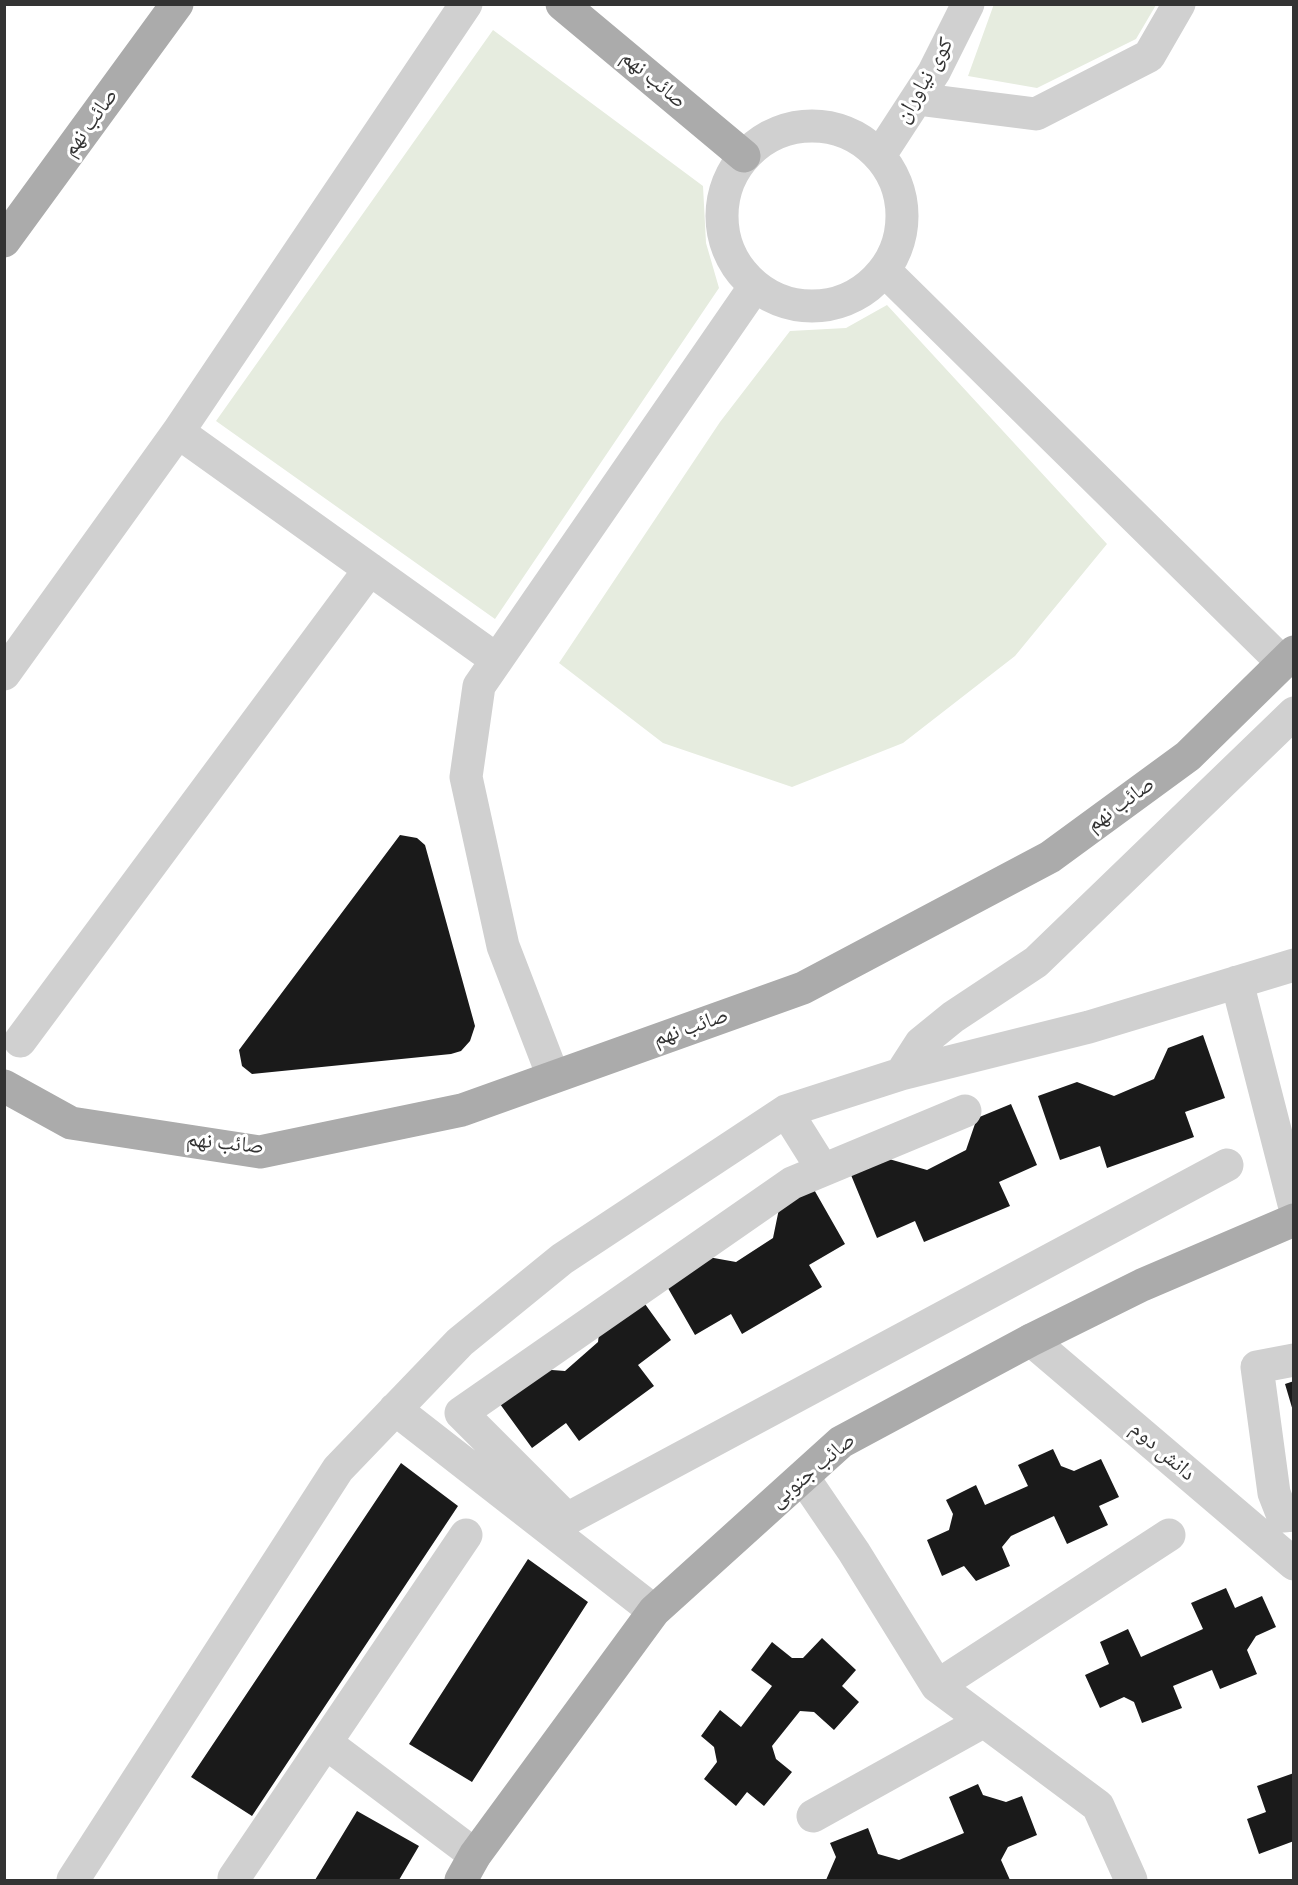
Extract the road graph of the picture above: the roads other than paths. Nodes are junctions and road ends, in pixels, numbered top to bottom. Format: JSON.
{"nodes":[{"id":1,"x":177,"y":4,"type":"edge"},
{"id":2,"x":466,"y":4,"type":"edge"},
{"id":3,"x":562,"y":4,"type":"edge"},
{"id":4,"x":968,"y":4,"type":"edge"},
{"id":5,"x":1179,"y":4,"type":"edge"},
{"id":6,"x":917,"y":99,"type":"junction"},
{"id":7,"x":880,"y":155,"type":"junction"},
{"id":8,"x":744,"y":156,"type":"junction"},
{"id":9,"x":4,"y":241,"type":"edge"},
{"id":10,"x":885,"y":271,"type":"junction"},
{"id":11,"x":754,"y":286,"type":"junction"},
{"id":12,"x":177,"y":432,"type":"junction"},
{"id":13,"x":370,"y":569,"type":"junction"},
{"id":14,"x":1288,"y":658,"type":"edge"},
{"id":15,"x":497,"y":660,"type":"junction"},
{"id":16,"x":4,"y":674,"type":"edge"},
{"id":17,"x":1293,"y":713,"type":"edge"},
{"id":18,"x":1293,"y":965,"type":"edge"},
{"id":19,"x":1237,"y":981,"type":"junction"},
{"id":20,"x":20,"y":1041,"type":"dead end"},
{"id":21,"x":901,"y":1074,"type":"junction"},
{"id":22,"x":553,"y":1076,"type":"junction"},
{"id":23,"x":4,"y":1086,"type":"edge"},
{"id":24,"x":786,"y":1111,"type":"junction"},
{"id":25,"x":965,"y":1111,"type":"dead end"},
{"id":26,"x":1227,"y":1165,"type":"dead end"},
{"id":27,"x":824,"y":1170,"type":"junction"},
{"id":28,"x":1293,"y":1204,"type":"edge"},
{"id":29,"x":1293,"y":1220,"type":"edge"},
{"id":30,"x":1031,"y":1340,"type":"junction"},
{"id":31,"x":1293,"y":1360,"type":"edge"},
{"id":32,"x":395,"y":1409,"type":"junction"},
{"id":33,"x":802,"y":1477,"type":"junction"},
{"id":34,"x":1293,"y":1515,"type":"edge"},
{"id":35,"x":1168,"y":1535,"type":"dead end"},
{"id":36,"x":466,"y":1536,"type":"dead end"},
{"id":37,"x":1293,"y":1564,"type":"edge"},
{"id":38,"x":654,"y":1611,"type":"junction"},
{"id":39,"x":937,"y":1686,"type":"junction"},
{"id":40,"x":984,"y":1721,"type":"junction"},
{"id":41,"x":326,"y":1743,"type":"junction"},
{"id":42,"x":813,"y":1816,"type":"dead end"},
{"id":43,"x":468,"y":1868,"type":"edge"},
{"id":44,"x":234,"y":1878,"type":"dead end"},
{"id":45,"x":73,"y":1881,"type":"edge"},
{"id":46,"x":1131,"y":1881,"type":"edge"}],
"edges":[{"from":1,"to":9,"type":"main road","name":"صائب نهم"},
{"from":2,"to":12,"type":"street"},
{"from":3,"to":8,"type":"main road","name":"صائب نهم"},
{"from":4,"to":6,"type":"street","name":"کوی نیاوران"},
{"from":5,"to":6,"type":"street"},
{"from":6,"to":7,"type":"street","name":"کوی نیاوران"},
{"from":7,"to":8,"type":"street"},
{"from":7,"to":10,"type":"street"},
{"from":8,"to":11,"type":"street"},
{"from":10,"to":11,"type":"street"},
{"from":10,"to":14,"type":"street"},
{"from":11,"to":15,"type":"street"},
{"from":12,"to":13,"type":"street"},
{"from":12,"to":16,"type":"street"},
{"from":13,"to":15,"type":"street"},
{"from":13,"to":20,"type":"street"},
{"from":14,"to":22,"type":"main road","name":"صائب نهم"},
{"from":15,"to":22,"type":"street"},
{"from":17,"to":21,"type":"street"},
{"from":18,"to":19,"type":"street"},
{"from":19,"to":21,"type":"street"},
{"from":19,"to":28,"type":"street"},
{"from":21,"to":24,"type":"street"},
{"from":22,"to":23,"type":"main road","name":"صائب نهم"},
{"from":24,"to":27,"type":"street"},
{"from":24,"to":32,"type":"street"},
{"from":25,"to":27,"type":"street"},
{"from":26,"to":27,"type":"street"},
{"from":29,"to":30,"type":"main road","name":"صائب جنوبی"},
{"from":30,"to":33,"type":"main road","name":"صائب جنوبی"},
{"from":30,"to":37,"type":"street","name":"دانش دوم"},
{"from":31,"to":34,"type":"street"},
{"from":32,"to":38,"type":"street"},
{"from":32,"to":45,"type":"street"},
{"from":33,"to":38,"type":"main road","name":"صائب جنوبی"},
{"from":33,"to":39,"type":"street"},
{"from":35,"to":39,"type":"street"},
{"from":36,"to":41,"type":"street"},
{"from":38,"to":43,"type":"main road","name":"صائب جنوبی"},
{"from":39,"to":40,"type":"street"},
{"from":40,"to":42,"type":"street"},
{"from":40,"to":46,"type":"street"},
{"from":41,"to":43,"type":"street"},
{"from":41,"to":44,"type":"street"}]}
